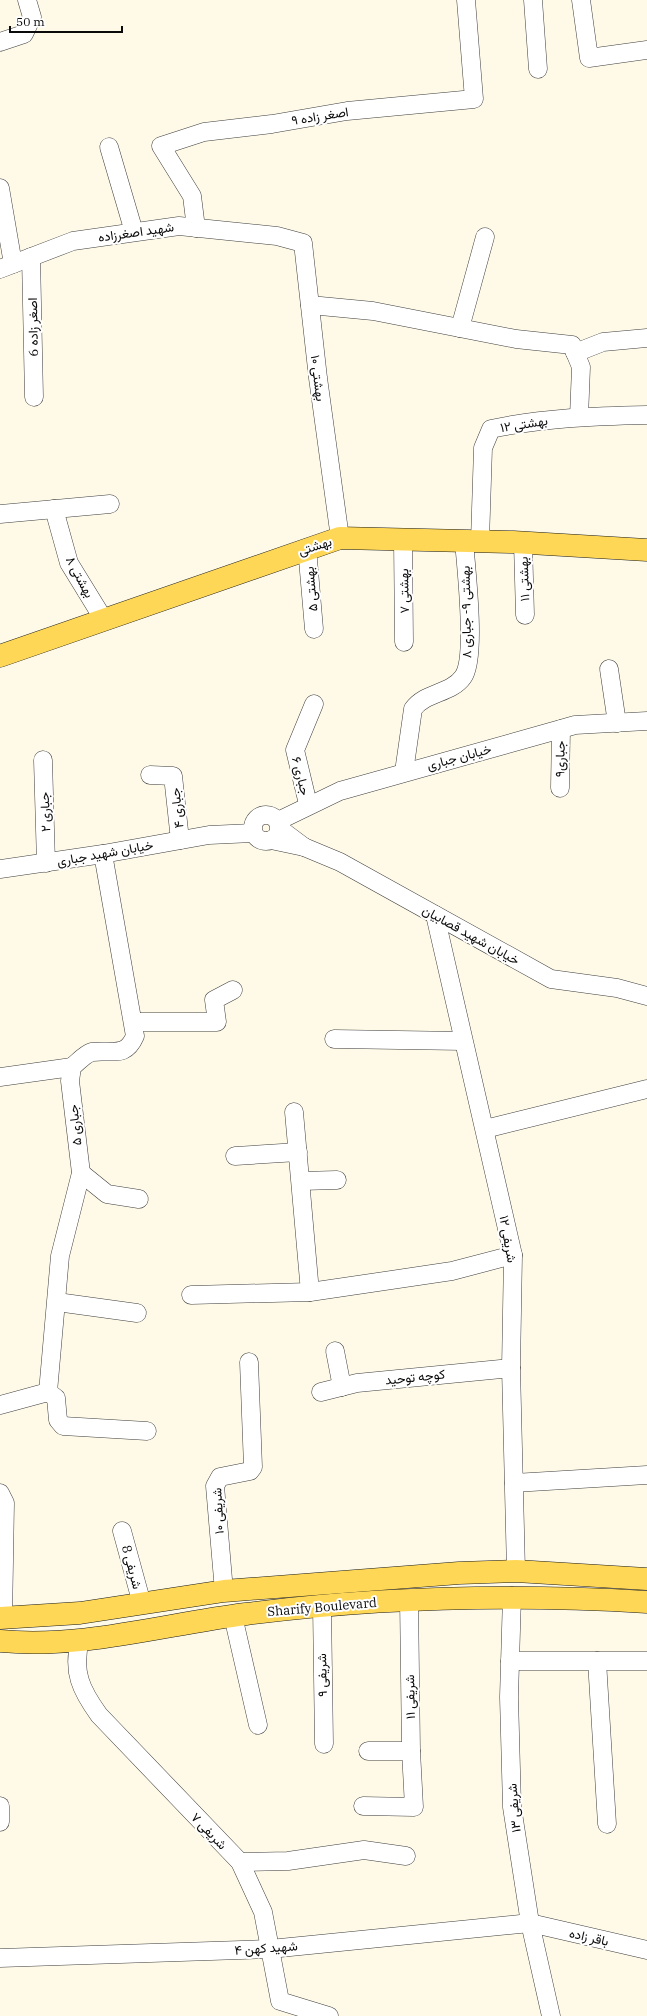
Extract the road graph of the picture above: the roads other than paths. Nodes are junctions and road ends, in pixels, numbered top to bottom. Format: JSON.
{"nodes":[{"id":1,"x":27,"y":0,"type":"edge"},
{"id":2,"x":466,"y":0,"type":"edge"},
{"id":3,"x":532,"y":0,"type":"edge"},
{"id":4,"x":581,"y":0,"type":"edge"},
{"id":5,"x":0,"y":42,"type":"edge"},
{"id":6,"x":647,"y":50,"type":"edge"},
{"id":7,"x":538,"y":69,"type":"dead end"},
{"id":8,"x":109,"y":147,"type":"dead end"},
{"id":9,"x":0,"y":188,"type":"edge"},
{"id":10,"x":196,"y":228,"type":"junction"},
{"id":11,"x":134,"y":232,"type":"junction"},
{"id":12,"x":277,"y":236,"type":"joint"},
{"id":13,"x":485,"y":237,"type":"dead end"},
{"id":14,"x":31,"y":257,"type":"junction"},
{"id":15,"x":6,"y":266,"type":"edge"},
{"id":16,"x":310,"y":305,"type":"junction"},
{"id":17,"x":460,"y":328,"type":"junction"},
{"id":18,"x":647,"y":338,"type":"edge"},
{"id":19,"x":575,"y":353,"type":"junction"},
{"id":20,"x":34,"y":397,"type":"dead end"},
{"id":21,"x":647,"y":415,"type":"edge"},
{"id":22,"x":579,"y":417,"type":"junction"},
{"id":23,"x":110,"y":504,"type":"dead end"},
{"id":24,"x":54,"y":509,"type":"junction"},
{"id":25,"x":0,"y":514,"type":"edge"},
{"id":26,"x":340,"y":538,"type":"junction"},
{"id":27,"x":403,"y":540,"type":"junction"},
{"id":28,"x":472,"y":541,"type":"junction"},
{"id":29,"x":523,"y":543,"type":"junction"},
{"id":30,"x":307,"y":548,"type":"junction"},
{"id":31,"x":647,"y":550,"type":"edge"},
{"id":32,"x":525,"y":615,"type":"dead end"},
{"id":33,"x":104,"y":620,"type":"junction"},
{"id":34,"x":314,"y":629,"type":"dead end"},
{"id":35,"x":404,"y":642,"type":"dead end"},
{"id":36,"x":0,"y":656,"type":"edge"},
{"id":37,"x":609,"y":669,"type":"dead end"},
{"id":38,"x":314,"y":704,"type":"dead end"},
{"id":39,"x":617,"y":723,"type":"junction"},
{"id":40,"x":646,"y":726,"type":"edge"},
{"id":41,"x":561,"y":729,"type":"junction"},
{"id":42,"x":43,"y":760,"type":"dead end"},
{"id":43,"x":404,"y":772,"type":"junction"},
{"id":44,"x":150,"y":775,"type":"dead end"},
{"id":45,"x":560,"y":788,"type":"dead end"},
{"id":46,"x":308,"y":804,"type":"junction"},
{"id":47,"x":254,"y":826,"type":"junction"},
{"id":48,"x":276,"y":830,"type":"junction"},
{"id":49,"x":180,"y":840,"type":"junction"},
{"id":50,"x":103,"y":854,"type":"junction"},
{"id":51,"x":46,"y":863,"type":"junction"},
{"id":52,"x":0,"y":869,"type":"edge"},
{"id":53,"x":435,"y":915,"type":"junction"},
{"id":54,"x":232,"y":990,"type":"dead end"},
{"id":55,"x":647,"y":996,"type":"edge"},
{"id":56,"x":134,"y":1022,"type":"junction"},
{"id":57,"x":334,"y":1039,"type":"dead end"},
{"id":58,"x":463,"y":1041,"type":"junction"},
{"id":59,"x":72,"y":1067,"type":"junction"},
{"id":60,"x":0,"y":1077,"type":"edge"},
{"id":61,"x":647,"y":1089,"type":"edge"},
{"id":62,"x":294,"y":1112,"type":"dead end"},
{"id":63,"x":485,"y":1129,"type":"junction"},
{"id":64,"x":298,"y":1152,"type":"junction"},
{"id":65,"x":235,"y":1156,"type":"dead end"},
{"id":66,"x":81,"y":1173,"type":"junction"},
{"id":67,"x":337,"y":1180,"type":"dead end"},
{"id":68,"x":301,"y":1181,"type":"junction"},
{"id":69,"x":139,"y":1199,"type":"dead end"},
{"id":70,"x":513,"y":1256,"type":"junction"},
{"id":71,"x":310,"y":1292,"type":"junction"},
{"id":72,"x":191,"y":1295,"type":"dead end"},
{"id":73,"x":56,"y":1302,"type":"junction"},
{"id":74,"x":137,"y":1313,"type":"dead end"},
{"id":75,"x":335,"y":1351,"type":"dead end"},
{"id":76,"x":249,"y":1362,"type":"dead end"},
{"id":77,"x":511,"y":1368,"type":"junction"},
{"id":78,"x":342,"y":1387,"type":"junction"},
{"id":79,"x":48,"y":1392,"type":"junction"},
{"id":80,"x":321,"y":1392,"type":"dead end"},
{"id":81,"x":0,"y":1406,"type":"edge"},
{"id":82,"x":147,"y":1432,"type":"dead end"},
{"id":83,"x":647,"y":1475,"type":"edge"},
{"id":84,"x":514,"y":1483,"type":"junction"},
{"id":85,"x":0,"y":1493,"type":"edge"},
{"id":86,"x":122,"y":1531,"type":"dead end"},
{"id":87,"x":516,"y":1571,"type":"junction"},
{"id":88,"x":647,"y":1579,"type":"edge"},
{"id":89,"x":288,"y":1586,"type":"junction"},
{"id":90,"x":224,"y":1591,"type":"junction"},
{"id":91,"x":512,"y":1596,"type":"junction"},
{"id":92,"x":409,"y":1599,"type":"junction"},
{"id":93,"x":647,"y":1602,"type":"edge"},
{"id":94,"x":142,"y":1604,"type":"junction"},
{"id":95,"x":322,"y":1606,"type":"junction"},
{"id":96,"x":291,"y":1610,"type":"junction"},
{"id":97,"x":233,"y":1616,"type":"junction"},
{"id":98,"x":2,"y":1618,"type":"edge"},
{"id":99,"x":80,"y":1640,"type":"junction"},
{"id":100,"x":0,"y":1642,"type":"edge"},
{"id":101,"x":510,"y":1660,"type":"junction"},
{"id":102,"x":597,"y":1661,"type":"junction"},
{"id":103,"x":647,"y":1661,"type":"edge"},
{"id":104,"x":258,"y":1725,"type":"dead end"},
{"id":105,"x":324,"y":1744,"type":"dead end"},
{"id":106,"x":368,"y":1751,"type":"dead end"},
{"id":107,"x":411,"y":1752,"type":"junction"},
{"id":108,"x":0,"y":1806,"type":"edge"},
{"id":109,"x":363,"y":1806,"type":"dead end"},
{"id":110,"x":0,"y":1822,"type":"edge"},
{"id":111,"x":607,"y":1824,"type":"dead end"},
{"id":112,"x":406,"y":1856,"type":"dead end"},
{"id":113,"x":240,"y":1862,"type":"junction"},
{"id":114,"x":530,"y":1923,"type":"junction"},
{"id":115,"x":270,"y":1949,"type":"junction"},
{"id":116,"x":647,"y":1950,"type":"edge"},
{"id":117,"x":0,"y":1958,"type":"edge"},
{"id":118,"x":329,"y":2016,"type":"edge"},
{"id":119,"x":551,"y":2016,"type":"edge"}],
"edges":[{"from":1,"to":5,"type":"street"},
{"from":2,"to":10,"type":"street","name":"اصغر زاده ۹"},
{"from":3,"to":7,"type":"street"},
{"from":4,"to":6,"type":"street"},
{"from":8,"to":11,"type":"street"},
{"from":9,"to":15,"type":"street"},
{"from":10,"to":11,"type":"street","name":"شهید اصغرزاده"},
{"from":10,"to":12,"type":"street","name":"شهید اصغرزاده"},
{"from":11,"to":14,"type":"street","name":"شهید اصغرزاده"},
{"from":12,"to":16,"type":"street","name":"بهشتی ۱۰"},
{"from":13,"to":17,"type":"street"},
{"from":14,"to":15,"type":"street","name":"شهید اصغرزاده"},
{"from":14,"to":20,"type":"street","name":"اصغر زاده 6"},
{"from":16,"to":17,"type":"street"},
{"from":16,"to":26,"type":"street","name":"بهشتی ۱۰"},
{"from":17,"to":19,"type":"street"},
{"from":18,"to":19,"type":"street"},
{"from":19,"to":22,"type":"street"},
{"from":21,"to":22,"type":"street","name":"بهشتی ۱۲"},
{"from":22,"to":28,"type":"street","name":"بهشتی ۱۲"},
{"from":23,"to":24,"type":"street"},
{"from":24,"to":25,"type":"street"},
{"from":24,"to":33,"type":"street","name":"بهشتی ۸"},
{"from":26,"to":27,"type":"main road","name":"بهشتی"},
{"from":26,"to":30,"type":"main road","name":"بهشتی"},
{"from":27,"to":28,"type":"main road","name":"بهشتی"},
{"from":27,"to":35,"type":"street","name":"بهشتی ۷"},
{"from":28,"to":29,"type":"main road","name":"بهشتی"},
{"from":28,"to":43,"type":"street","name":"بهشتی ۹- جباری ۸"},
{"from":29,"to":31,"type":"main road","name":"بهشتی"},
{"from":29,"to":32,"type":"street","name":"بهشتی ۱۱"},
{"from":30,"to":33,"type":"main road","name":"بهشتی"},
{"from":30,"to":34,"type":"street","name":"بهشتی ۵"},
{"from":33,"to":36,"type":"main road","name":"بهشتی"},
{"from":37,"to":39,"type":"street"},
{"from":38,"to":46,"type":"street","name":"جباری ۶"},
{"from":39,"to":40,"type":"street","name":"خیابان جباری"},
{"from":39,"to":41,"type":"street","name":"خیابان جباری"},
{"from":41,"to":43,"type":"street","name":"خیابان جباری"},
{"from":41,"to":45,"type":"street","name":"جباری۹"},
{"from":42,"to":51,"type":"street","name":"جباری ۲"},
{"from":43,"to":46,"type":"street","name":"خیابان جباری"},
{"from":44,"to":49,"type":"street","name":"جباری ۴"},
{"from":46,"to":48,"type":"street","name":"خیابان جباری"},
{"from":47,"to":48,"type":"street"},
{"from":47,"to":48,"type":"street"},
{"from":47,"to":49,"type":"street","name":"خیابان شهید جباری"},
{"from":48,"to":53,"type":"street","name":"خیابان شهید قصابیان"},
{"from":49,"to":50,"type":"street","name":"خیابان شهید جباری"},
{"from":50,"to":51,"type":"street","name":"خیابان شهید جباری"},
{"from":50,"to":56,"type":"street"},
{"from":51,"to":52,"type":"street","name":"خیابان شهید جباری"},
{"from":53,"to":55,"type":"street","name":"خیابان شهید قصابیان"},
{"from":53,"to":58,"type":"street","name":"شریفی ۱۲"},
{"from":54,"to":56,"type":"street"},
{"from":56,"to":59,"type":"street"},
{"from":57,"to":58,"type":"street"},
{"from":58,"to":63,"type":"street","name":"شریفی ۱۲"},
{"from":59,"to":60,"type":"street"},
{"from":59,"to":66,"type":"street","name":"جباری ۵"},
{"from":61,"to":63,"type":"street"},
{"from":62,"to":64,"type":"street"},
{"from":63,"to":70,"type":"street","name":"شریفی ۱۲"},
{"from":64,"to":65,"type":"street"},
{"from":64,"to":68,"type":"street"},
{"from":66,"to":69,"type":"street"},
{"from":66,"to":73,"type":"street","name":"جباری ۵"},
{"from":67,"to":68,"type":"street"},
{"from":68,"to":71,"type":"street"},
{"from":70,"to":71,"type":"street"},
{"from":70,"to":77,"type":"street","name":"شریفی ۱۲"},
{"from":71,"to":72,"type":"street"},
{"from":73,"to":74,"type":"street"},
{"from":73,"to":79,"type":"street","name":"جباری ۵"},
{"from":75,"to":78,"type":"street"},
{"from":76,"to":90,"type":"street","name":"شریفی ۱۰"},
{"from":77,"to":78,"type":"street","name":"کوچه توحید"},
{"from":77,"to":84,"type":"street","name":"شریفی ۱۲"},
{"from":78,"to":80,"type":"street","name":"کوچه توحید"},
{"from":79,"to":81,"type":"street"},
{"from":79,"to":82,"type":"street"},
{"from":83,"to":84,"type":"street"},
{"from":84,"to":87,"type":"street","name":"شریفی ۱۲"},
{"from":85,"to":98,"type":"street"},
{"from":86,"to":94,"type":"street","name":"شریفی 8"},
{"from":87,"to":88,"type":"main road","name":"Sharify Boulevard"},
{"from":87,"to":89,"type":"main road","name":"Sharify Boulevard"},
{"from":89,"to":90,"type":"main road","name":"Sharify Boulevard"},
{"from":89,"to":96,"type":"main road"},
{"from":90,"to":94,"type":"main road","name":"Sharify Boulevard"},
{"from":91,"to":92,"type":"main road","name":"Sharify Boulevard"},
{"from":91,"to":93,"type":"main road","name":"Sharify Boulevard"},
{"from":91,"to":101,"type":"street","name":"شریفی ۱۳"},
{"from":92,"to":95,"type":"main road","name":"Sharify Boulevard"},
{"from":92,"to":107,"type":"street","name":"شریفی ۱۱"},
{"from":94,"to":98,"type":"main road","name":"Sharify Boulevard"},
{"from":95,"to":96,"type":"main road","name":"Sharify Boulevard"},
{"from":95,"to":105,"type":"street","name":"شریفی ۹"},
{"from":96,"to":97,"type":"main road","name":"Sharify Boulevard"},
{"from":97,"to":99,"type":"main road","name":"Sharify Boulevard"},
{"from":97,"to":104,"type":"street"},
{"from":99,"to":100,"type":"main road","name":"Sharify Boulevard"},
{"from":99,"to":113,"type":"street","name":"شریفی ۷"},
{"from":101,"to":102,"type":"street"},
{"from":101,"to":114,"type":"street","name":"شریفی ۱۳"},
{"from":102,"to":103,"type":"street"},
{"from":102,"to":111,"type":"street"},
{"from":106,"to":107,"type":"street"},
{"from":107,"to":109,"type":"street","name":"شریفی ۱۱"},
{"from":108,"to":110,"type":"street"},
{"from":112,"to":113,"type":"street"},
{"from":113,"to":115,"type":"street","name":"شریفی ۷"},
{"from":114,"to":115,"type":"street","name":"شهید کهن ۴"},
{"from":114,"to":116,"type":"street","name":"باقر زاده"},
{"from":114,"to":119,"type":"street","name":"شریفی ۱۳"},
{"from":115,"to":117,"type":"street","name":"شهید کهن ۴"},
{"from":115,"to":118,"type":"street","name":"شریفی ۷"}]}
